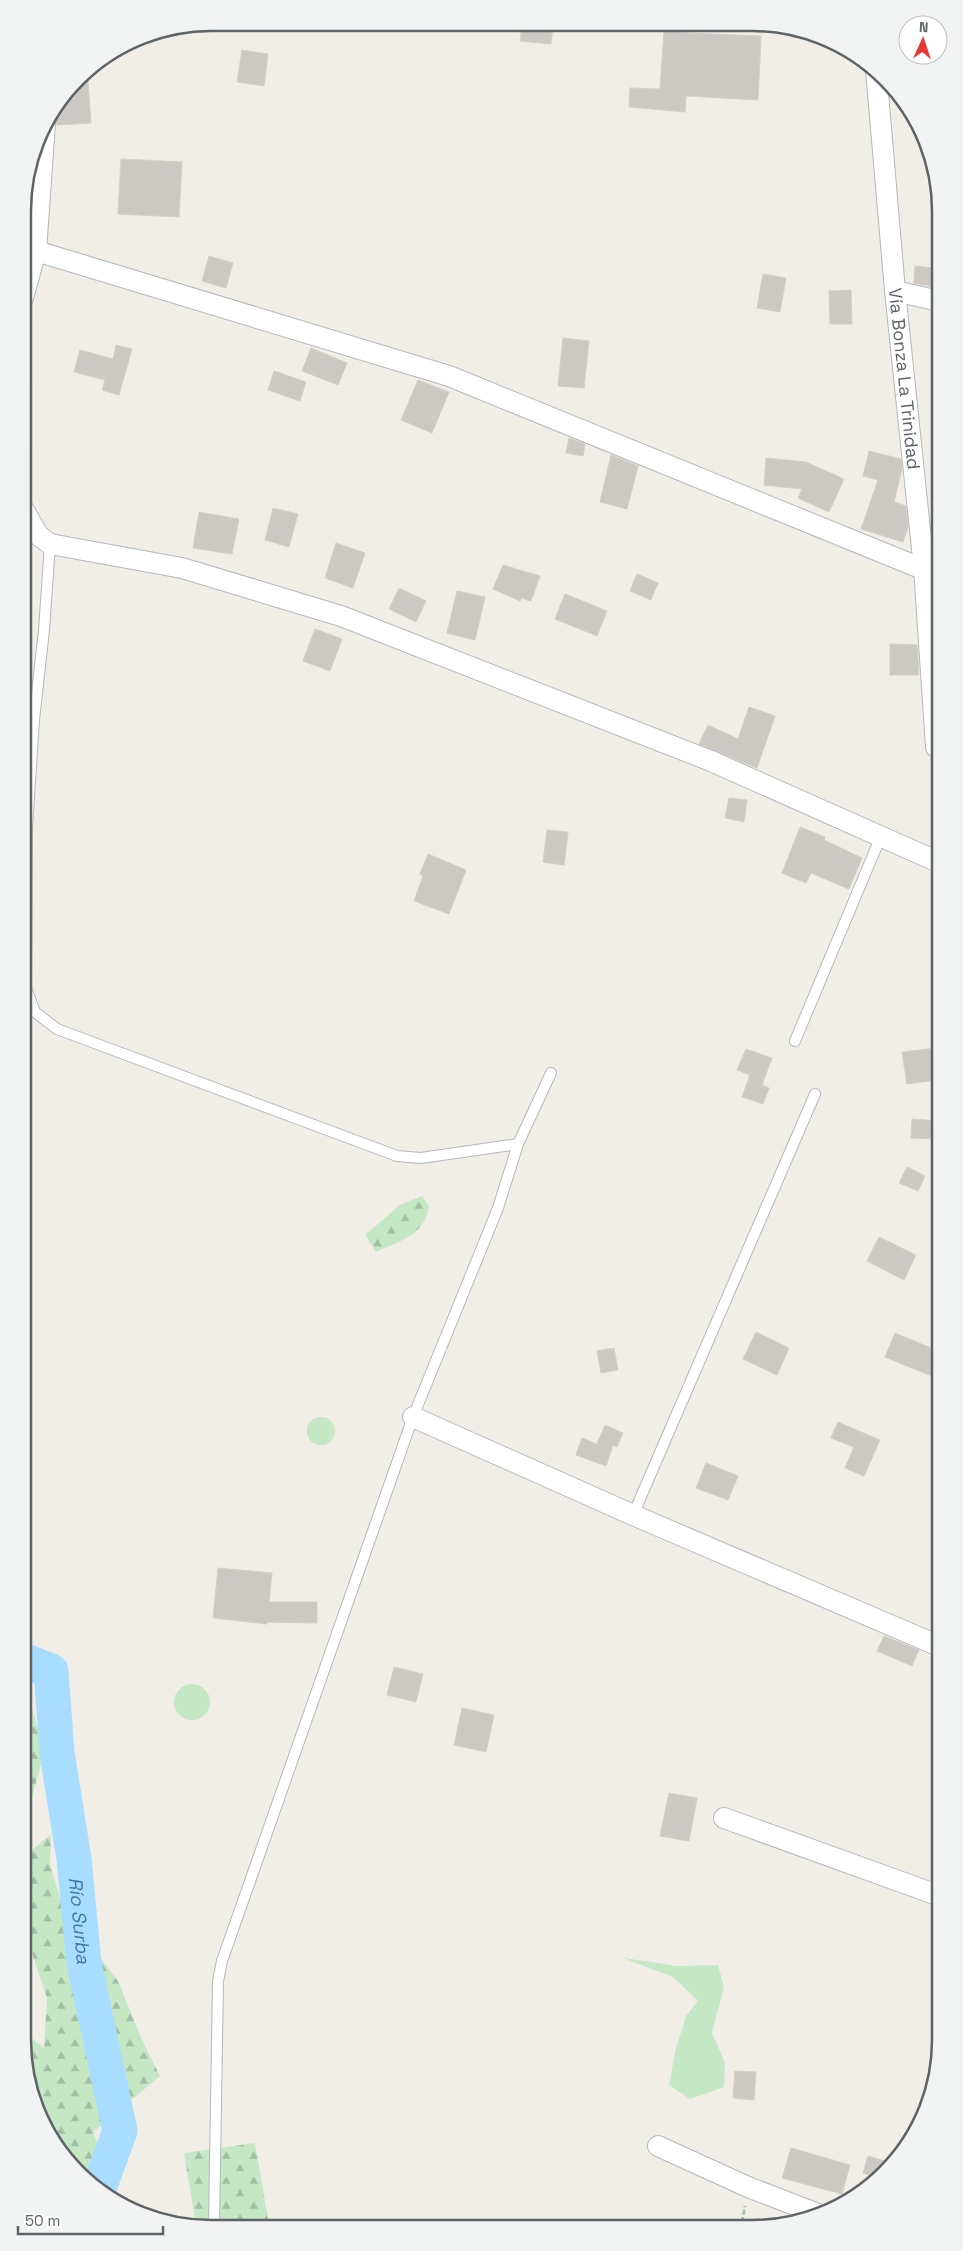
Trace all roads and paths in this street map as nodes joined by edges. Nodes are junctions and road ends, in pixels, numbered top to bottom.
1 (877, 82) edge
2 (43, 146) edge
3 (36, 251) junction
4 (31, 269) edge
5 (895, 291) junction
6 (932, 299) edge
7 (31, 522) edge
8 (50, 544) junction
9 (930, 571) edge
10 (932, 630) edge
11 (31, 766) edge
12 (881, 836) junction
13 (932, 859) edge
14 (31, 1001) edge
15 (795, 1041) dead end
16 (550, 1073) dead end
17 (815, 1094) dead end
18 (518, 1144) junction
19 (413, 1417) junction
20 (633, 1515) junction
21 (932, 1643) edge
22 (724, 1818) dead end
23 (932, 1893) edge
24 (658, 2146) dead end
25 (809, 2210) edge
26 (214, 2220) edge

1 - 5 street, Vía Bonza La Trinidad
2 - 3 street
3 - 4 street
3 - 9 street
5 - 6 street
5 - 9 street, Vía Bonza La Trinidad
7 - 8 street
8 - 11 lane
8 - 12 street
9 - 10 street, Vía Bonza La Trinidad
12 - 13 street
12 - 15 lane
14 - 18 lane
16 - 18 lane
17 - 20 lane
18 - 19 lane
19 - 20 street
19 - 26 lane
20 - 21 street
22 - 23 street
24 - 25 street

